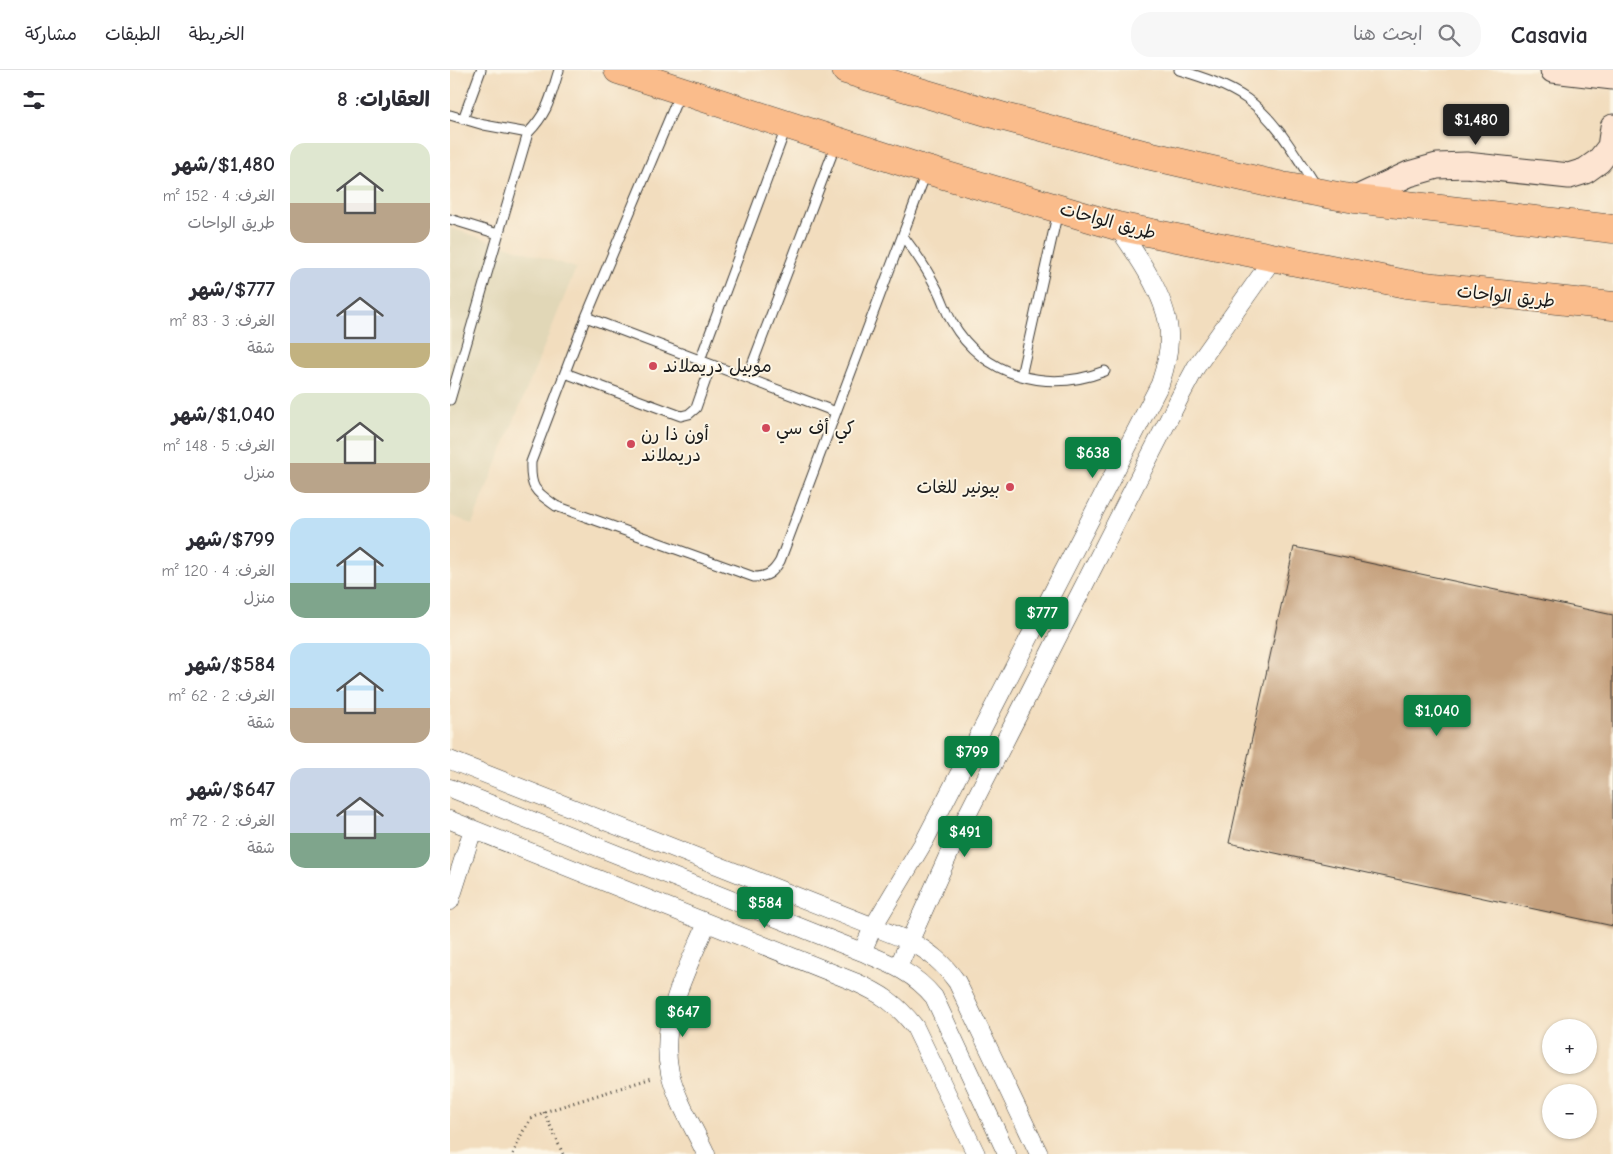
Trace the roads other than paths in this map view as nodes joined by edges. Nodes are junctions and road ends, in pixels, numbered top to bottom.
1 (481, 70) edge
2 (559, 70) edge
3 (618, 70) edge
4 (846, 70) edge
5 (1179, 70) edge
6 (1552, 70) edge
7 (1613, 76) edge
8 (681, 91) junction
9 (450, 115) edge
10 (463, 118) junction
11 (787, 125) junction
12 (1613, 127) edge
13 (528, 133) junction
14 (838, 141) junction
15 (927, 170) junction
16 (1320, 193) junction
17 (1355, 199) junction
18 (1059, 208) junction
19 (450, 219) edge
20 (1116, 226) junction
21 (1613, 229) edge
22 (498, 234) junction
23 (903, 236) junction
24 (1274, 257) junction
25 (1613, 306) edge
26 (586, 317) junction
27 (700, 360) junction
28 (711, 364) junction
29 (1105, 371) dead end
30 (565, 373) junction
31 (1021, 376) junction
32 (747, 378) junction
33 (450, 400) edge
34 (836, 412) junction
35 (1087, 528) junction
36 (1108, 538) junction
37 (1039, 618) junction
38 (1061, 630) junction
39 (983, 727) junction
40 (1007, 737) junction
41 (967, 758) junction
42 (450, 760) edge
43 (991, 769) junction
44 (450, 788) edge
45 (450, 820) edge
46 (473, 829) junction
47 (450, 901) edge
48 (707, 923) junction
49 (874, 927) junction
50 (910, 941) junction
51 (862, 952) junction
52 (898, 967) junction
53 (706, 1154) edge
54 (976, 1154) edge
55 (1007, 1154) edge
56 (1039, 1154) edge

1 - 10 lane
2 - 13 lane
3 - 8 highway, طريق الواحات
4 - 16 highway
5 - 16 lane
6 - 7 street
8 - 11 highway, طريق الواحات
8 - 26 lane
9 - 10 lane
10 - 13 lane
11 - 14 highway, طريق الواحات
11 - 27 lane
12 - 17 street
13 - 22 lane
14 - 15 highway, طريق الواحات
14 - 32 lane
15 - 18 highway, طريق الواحات
15 - 23 lane
16 - 17 highway
17 - 21 highway
18 - 20 highway, طريق الواحات
18 - 31 lane
19 - 22 lane
20 - 24 highway, طريق الواحات
20 - 35 street
22 - 33 lane
23 - 31 lane
23 - 34 lane
24 - 25 highway, طريق الواحات
24 - 36 street
26 - 27 lane
26 - 30 lane
27 - 28 lane
28 - 30 lane
28 - 32 lane
29 - 31 lane
30 - 34 lane
32 - 34 lane
35 - 36 street
35 - 37 street
36 - 38 street
37 - 38 street
37 - 39 street
38 - 40 street
39 - 40 street
39 - 41 street
40 - 43 street
41 - 43 street
41 - 49 street
42 - 49 street
43 - 50 street
44 - 51 street
45 - 46 street
46 - 47 street
46 - 48 street
48 - 53 street
48 - 54 street
49 - 50 street
49 - 51 street
50 - 52 street
50 - 56 street
51 - 52 street
52 - 55 street

